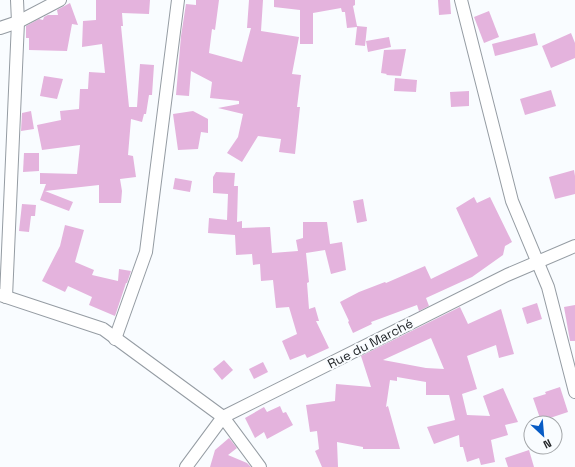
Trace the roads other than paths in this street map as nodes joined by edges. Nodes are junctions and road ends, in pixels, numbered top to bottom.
1 (17, 0) edge
2 (60, 0) edge
3 (178, 0) edge
4 (461, 0) edge
5 (18, 22) junction
6 (0, 28) edge
7 (575, 246) edge
8 (538, 263) junction
9 (3, 296) edge
10 (115, 339) junction
11 (575, 392) edge
12 (223, 417) junction
13 (186, 467) edge
14 (260, 467) edge

1 - 5 street
2 - 5 street
3 - 10 street
4 - 8 street
5 - 6 street
5 - 9 street
7 - 8 street, Rue du Marché
8 - 11 street
8 - 12 street, Rue du Marché
9 - 10 street
10 - 12 street
12 - 13 street, Rue du Marché
12 - 14 street

